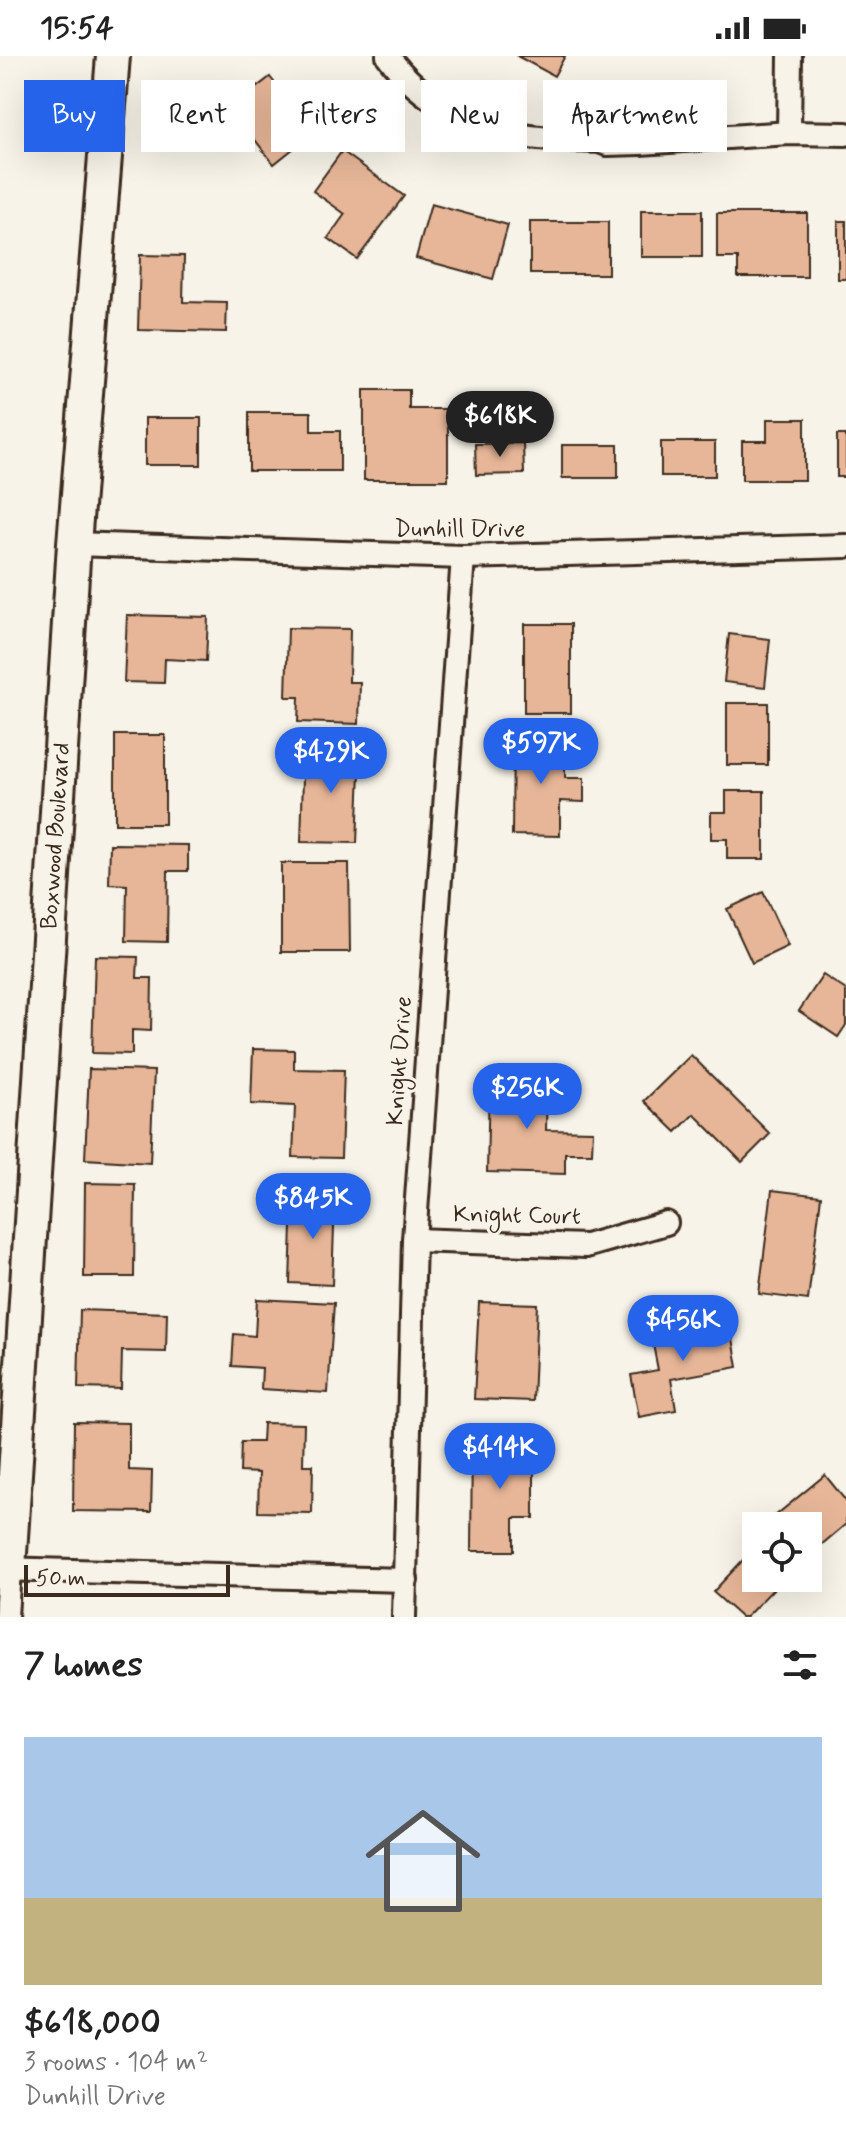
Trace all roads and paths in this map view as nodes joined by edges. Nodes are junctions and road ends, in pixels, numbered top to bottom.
1 (113, 56) edge
2 (388, 56) edge
3 (790, 56) edge
4 (789, 133) junction
5 (846, 134) edge
6 (74, 544) junction
7 (846, 546) edge
8 (463, 557) junction
9 (666, 1223) dead end
10 (414, 1240) junction
11 (5, 1569) edge
12 (406, 1580) junction
13 (6, 1617) edge
14 (404, 1617) edge

1 - 6 street, Boxwood Boulevard
2 - 4 street
3 - 4 street
4 - 5 street
6 - 8 street, Dunhill Drive
6 - 11 street, Boxwood Boulevard
7 - 8 street, Dunhill Drive
8 - 10 street, Knight Drive
9 - 10 street, Knight Court
10 - 12 street, Knight Drive
11 - 12 street
11 - 13 street, Boxwood Boulevard
12 - 14 street, Knight Drive

